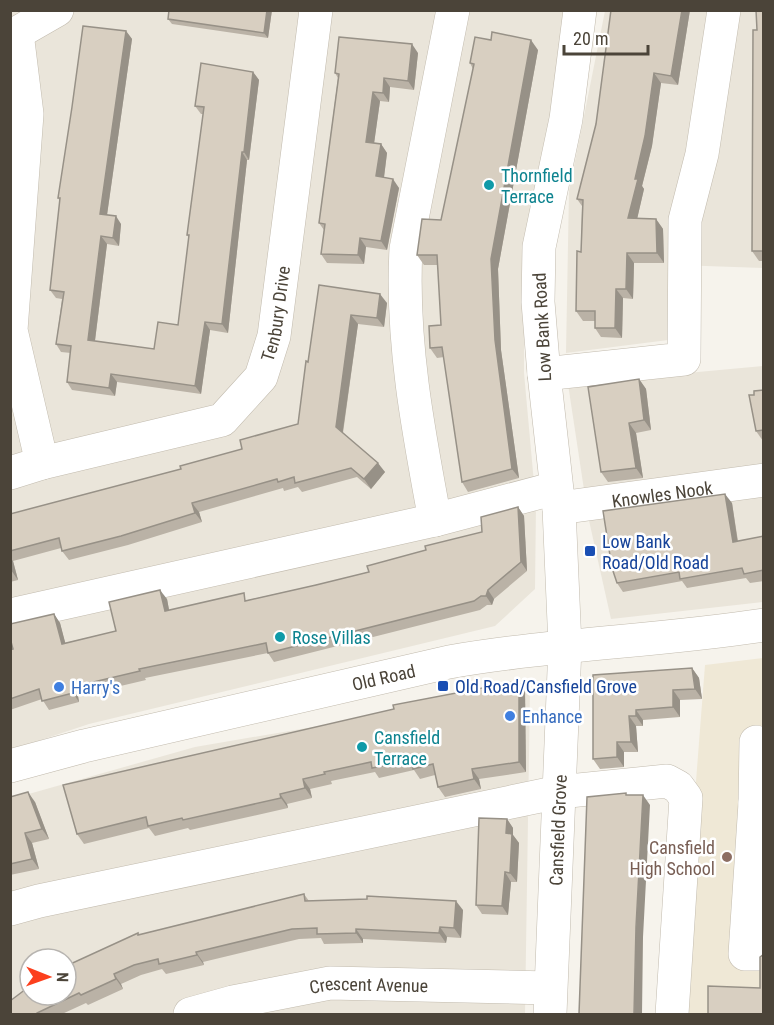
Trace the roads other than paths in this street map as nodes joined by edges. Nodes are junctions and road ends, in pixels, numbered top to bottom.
1 (57, 10) edge
2 (316, 10) edge
3 (453, 10) edge
4 (580, 10) edge
5 (724, 10) edge
6 (14, 35) edge
7 (544, 374) junction
8 (42, 464) junction
9 (10, 473) edge
10 (764, 480) edge
11 (558, 498) junction
12 (435, 520) junction
13 (10, 615) edge
14 (764, 625) edge
15 (565, 646) junction
16 (756, 742) dead end
17 (10, 765) edge
18 (560, 792) junction
19 (759, 803) edge
20 (10, 909) edge
21 (764, 954) edge
22 (550, 1001) edge
23 (234, 1008) edge
24 (190, 1014) edge
25 (672, 1014) edge

1 - 6 street
2 - 8 street, Tenbury Drive
3 - 12 street
4 - 7 street, Low Bank Road
5 - 7 street
6 - 8 street
7 - 11 street, Low Bank Road
8 - 9 street, Tenbury Drive
10 - 11 street, Knowles Nook
11 - 12 street, Knowles Nook
11 - 15 street, Low Bank Road
12 - 13 street, Knowles Nook
14 - 15 street, Old Road
15 - 17 street, Old Road
15 - 18 street, Cansfield Grove
16 - 19 street
18 - 20 street
18 - 22 street, Cansfield Grove
18 - 25 street
19 - 21 street
22 - 23 street, Crescent Avenue
23 - 24 street, Crescent Avenue

